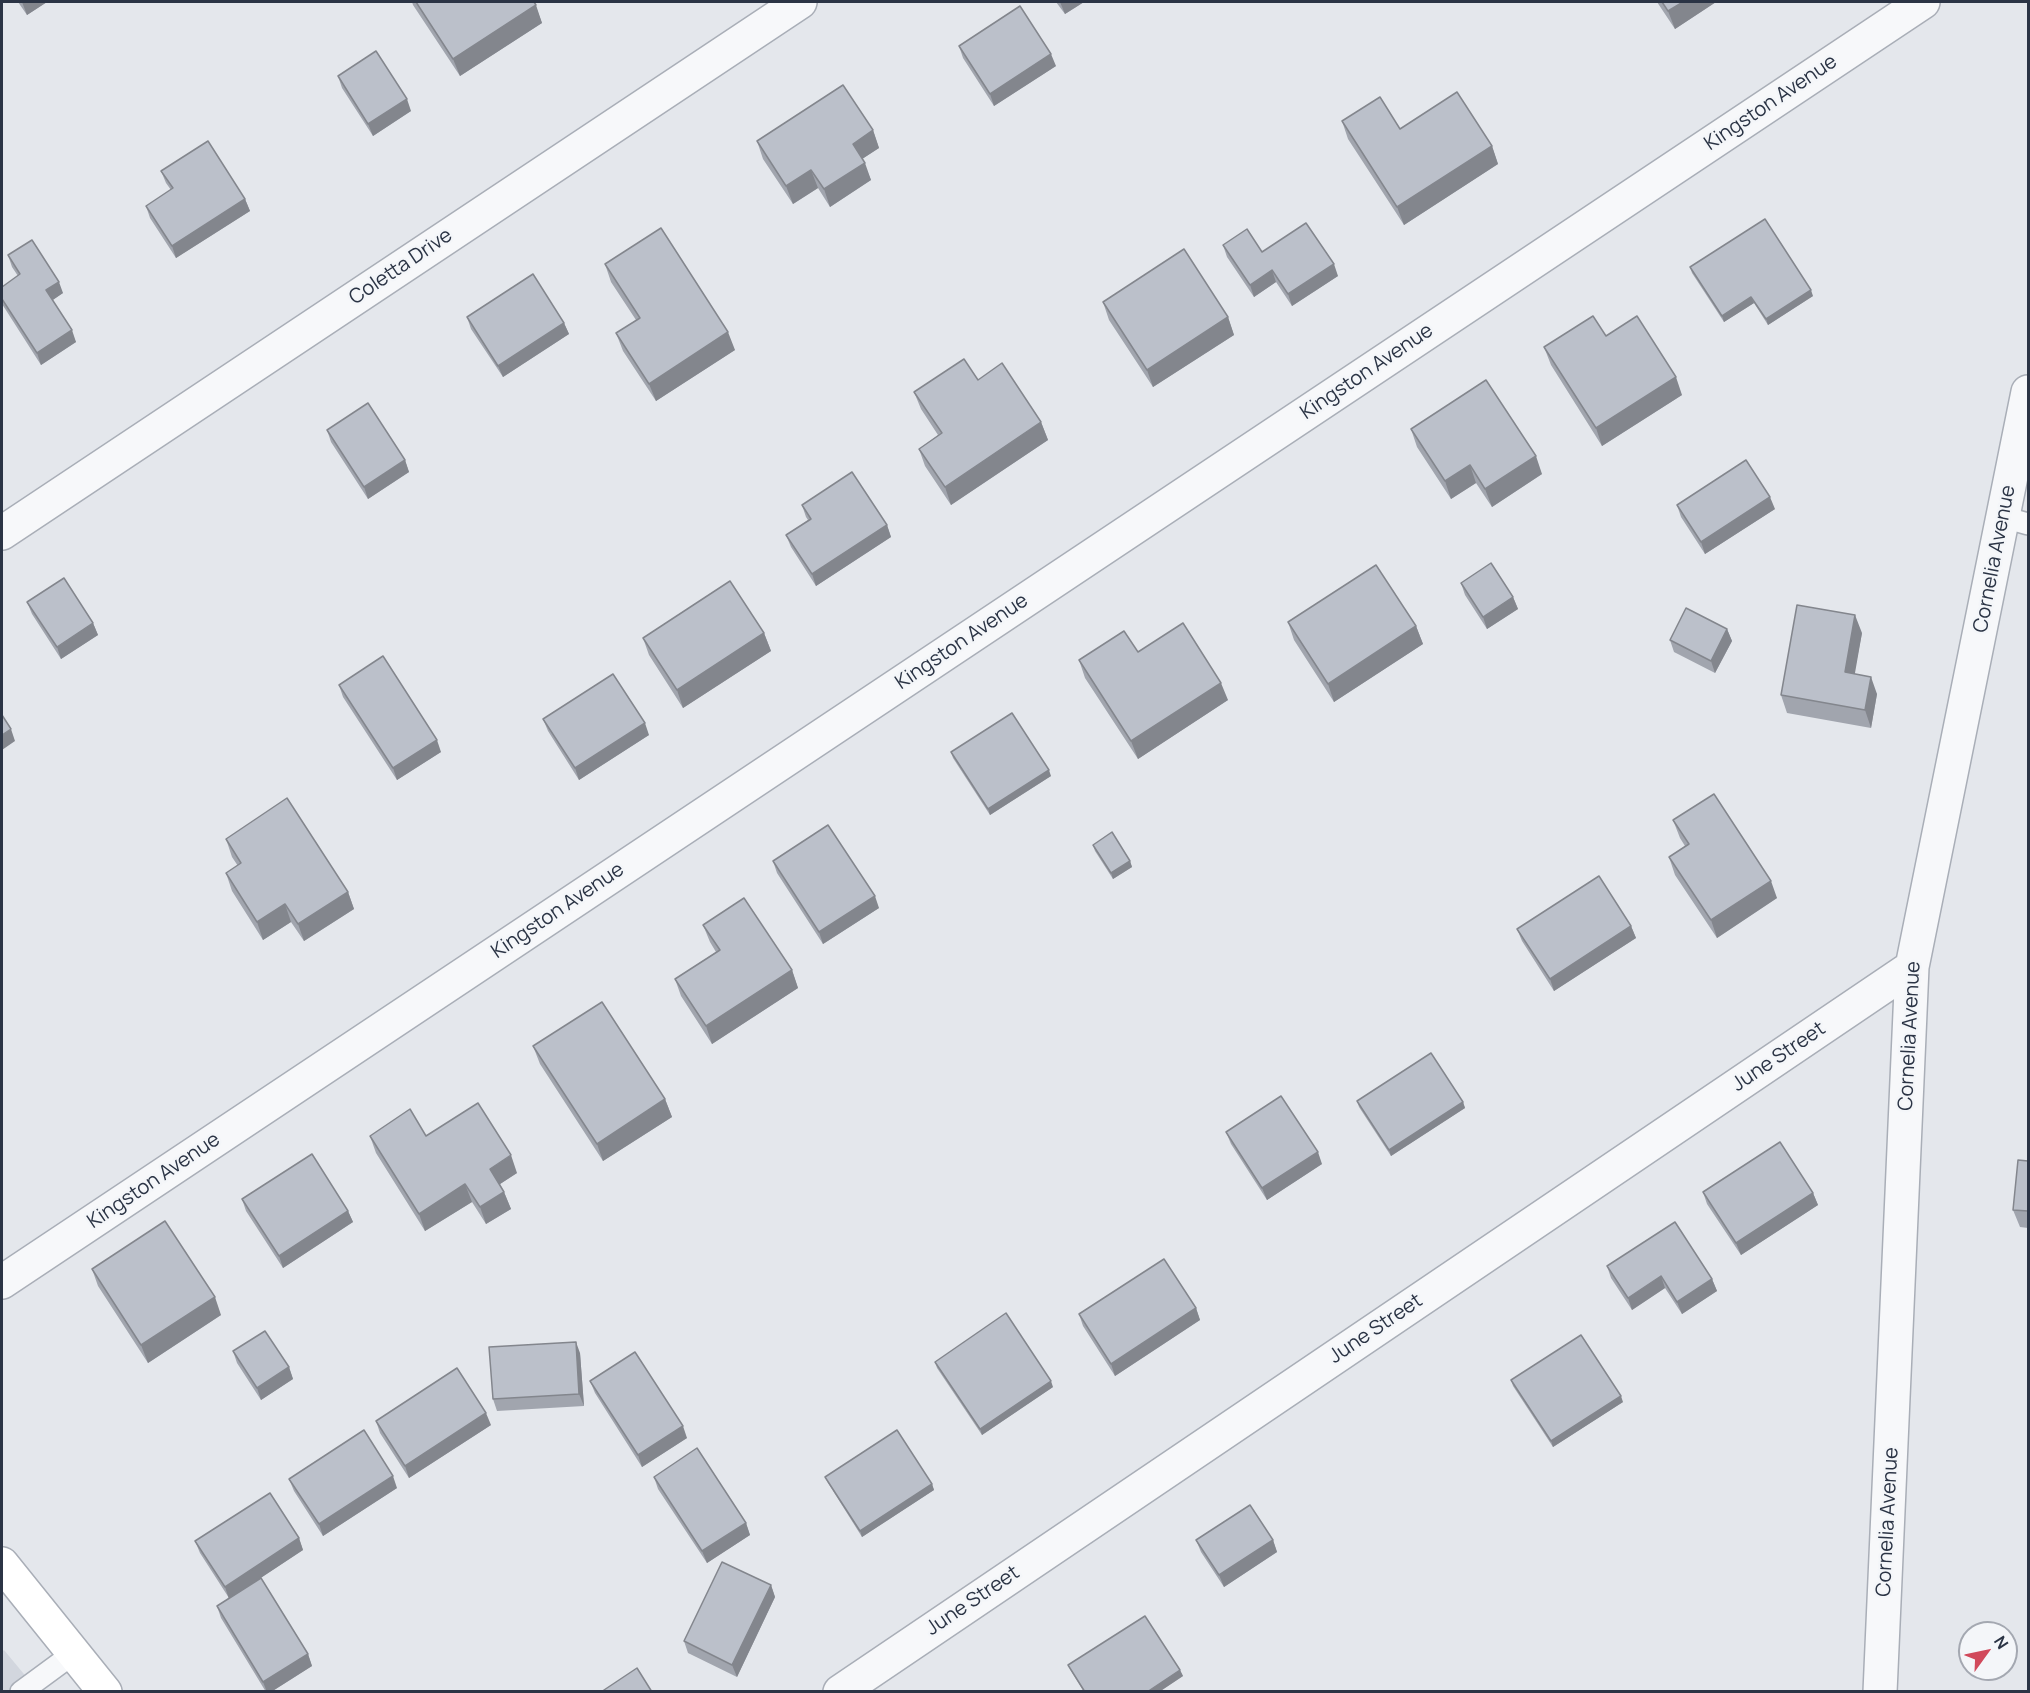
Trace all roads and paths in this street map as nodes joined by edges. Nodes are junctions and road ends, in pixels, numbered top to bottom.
1 (800, 2) edge
2 (1923, 2) edge
3 (2028, 392) edge
4 (2016, 520) edge
5 (2, 533) edge
6 (1912, 968) junction
7 (2, 1282) edge
8 (2, 1564) edge
9 (74, 1653) junction
10 (21, 1692) edge
11 (105, 1692) edge
12 (840, 1692) edge
13 (1880, 1692) edge

1 - 5 street, Coletta Drive
2 - 7 street, Kingston Avenue
3 - 4 street, Cornelia Avenue
4 - 6 street, Cornelia Avenue
6 - 12 street, June Street
6 - 13 street, Cornelia Avenue
8 - 9 street
9 - 10 lane
9 - 11 street

